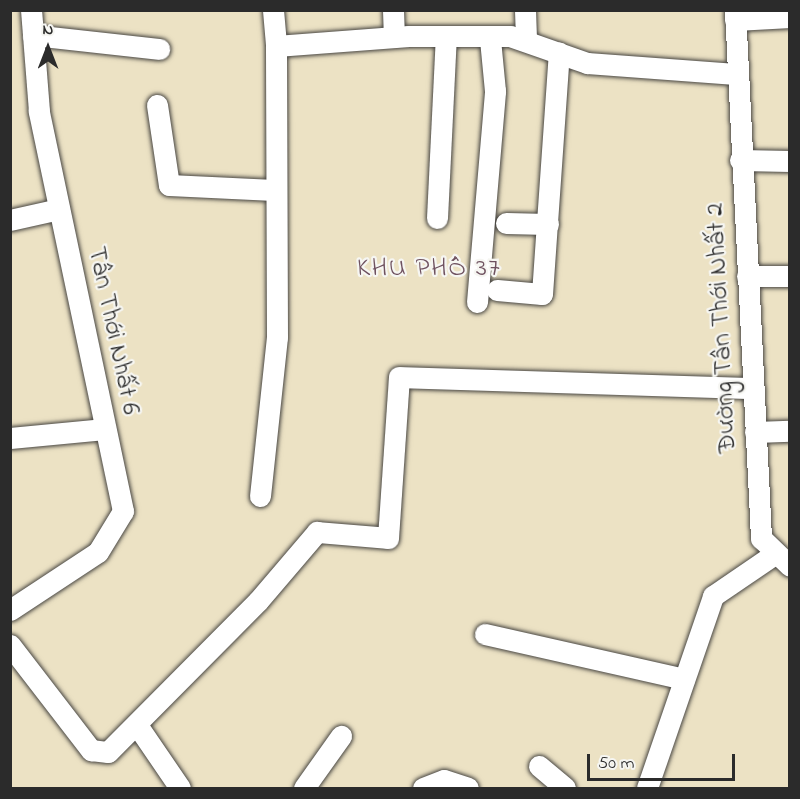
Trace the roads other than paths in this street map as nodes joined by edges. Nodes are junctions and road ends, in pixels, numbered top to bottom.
1 (31, 10) edge
2 (273, 10) edge
3 (393, 10) edge
4 (525, 10) edge
5 (735, 15) edge
6 (789, 16) edge
7 (33, 35) junction
8 (446, 36) junction
9 (394, 37) junction
10 (490, 39) junction
11 (526, 41) junction
12 (276, 46) junction
13 (159, 49) dead end
14 (560, 53) junction
15 (736, 74) junction
16 (157, 105) dead end
17 (741, 160) junction
18 (789, 160) edge
19 (274, 190) junction
20 (59, 209) junction
21 (437, 218) dead end
22 (10, 220) edge
23 (506, 223) dead end
24 (548, 225) junction
25 (747, 276) junction
26 (789, 276) edge
27 (497, 290) dead end
28 (477, 302) dead end
29 (753, 388) junction
30 (105, 429) junction
31 (789, 431) edge
32 (755, 432) junction
33 (10, 438) edge
34 (260, 496) dead end
35 (783, 560) edge
36 (10, 610) edge
37 (485, 634) dead end
38 (10, 645) edge
39 (684, 679) junction
40 (137, 725) junction
41 (341, 736) dead end
42 (539, 766) dead end
43 (180, 789) edge
44 (304, 789) edge
45 (423, 789) edge
46 (468, 789) edge
47 (565, 789) edge
48 (647, 789) edge

1 - 7 street, Tân Thới Nhất 6
2 - 12 street
3 - 9 street
4 - 11 street
5 - 6 street
5 - 15 street, Đường Tân Thới Nhất 2
7 - 13 street
7 - 20 street, Tân Thới Nhất 6
8 - 9 street
8 - 10 street
8 - 21 street
9 - 12 street
10 - 11 street
10 - 28 street
11 - 14 street
12 - 19 street
14 - 15 street
14 - 24 street
15 - 17 street, Đường Tân Thới Nhất 2
16 - 19 street
17 - 18 street
17 - 25 street, Đường Tân Thới Nhất 2
19 - 34 street
20 - 22 street
20 - 30 street, Tân Thới Nhất 6
23 - 24 street
24 - 27 street
25 - 26 street
25 - 29 street, Đường Tân Thới Nhất 2
29 - 32 street, Đường Tân Thới Nhất 2
29 - 40 street
30 - 33 street
30 - 36 street, Tân Thới Nhất 6
31 - 32 street
32 - 35 street, Đường Tân Thới Nhất 2
35 - 39 street
37 - 39 street
38 - 40 street
39 - 48 street
40 - 43 street
41 - 44 street
42 - 47 street
45 - 46 street

